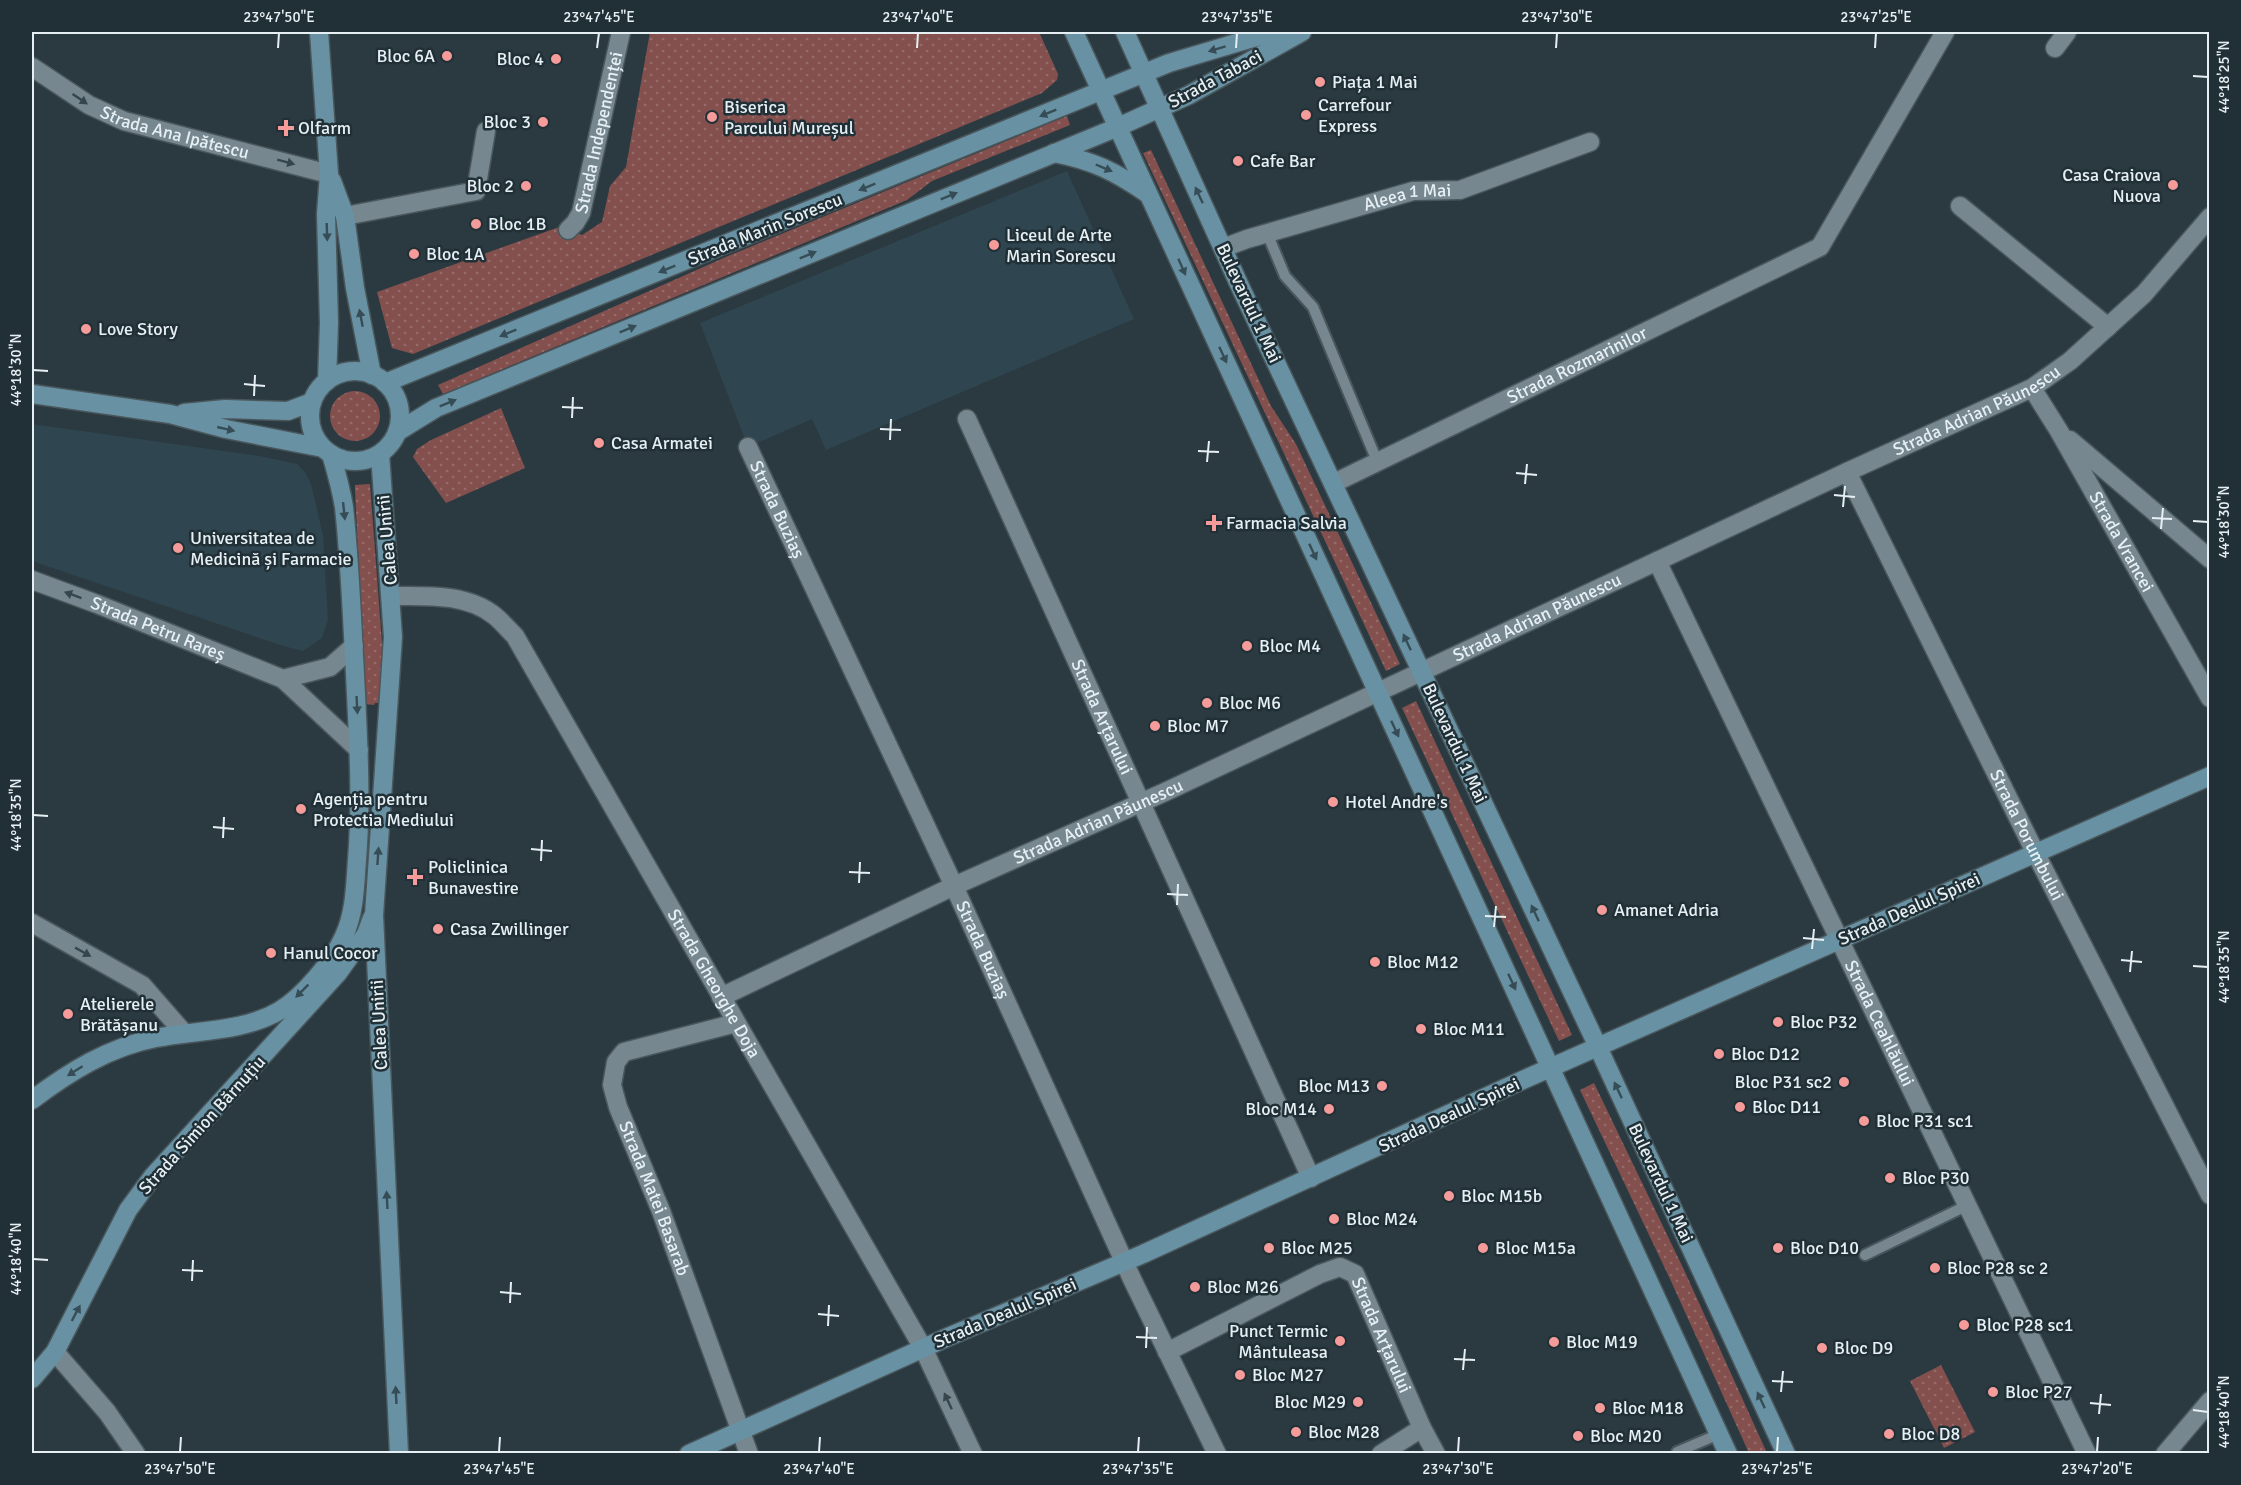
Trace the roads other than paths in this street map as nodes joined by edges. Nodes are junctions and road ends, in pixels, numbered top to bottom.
1 (319, 32) edge
2 (621, 32) edge
3 (1074, 32) edge
4 (1125, 32) edge
5 (1273, 32) edge
6 (1302, 32) edge
7 (1945, 32) edge
8 (2067, 32) edge
9 (2055, 48) dead end
10 (32, 67) edge
11 (1144, 74) junction
12 (1102, 92) junction
13 (1160, 108) junction
14 (1118, 127) junction
15 (486, 131) dead end
16 (1590, 142) dead end
17 (1054, 153) junction
18 (329, 174) junction
19 (1149, 195) junction
20 (1960, 206) dead end
21 (345, 216) junction
22 (2210, 217) edge
23 (568, 230) dead end
24 (1267, 233) junction
25 (1224, 248) junction
26 (2108, 327) junction
27 (379, 379) junction
28 (327, 381) junction
29 (2032, 388) junction
30 (32, 394) edge
31 (312, 402) junction
32 (170, 414) junction
33 (968, 419) dead end
34 (2059, 431) junction
35 (397, 432) junction
36 (748, 447) dead end
37 (327, 451) junction
38 (380, 454) junction
39 (1377, 461) junction
40 (1847, 472) junction
41 (1334, 483) junction
42 (2210, 559) edge
43 (1657, 561) junction
44 (32, 580) edge
45 (392, 596) junction
46 (354, 646) junction
47 (1421, 672) junction
48 (283, 679) junction
49 (1378, 692) junction
50 (2210, 698) edge
51 (359, 750) junction
52 (2210, 776) edge
53 (1141, 802) junction
54 (2035, 852) junction
55 (954, 886) junction
56 (374, 915) junction
57 (32, 923) edge
58 (1840, 941) junction
59 (722, 997) junction
60 (736, 1023) junction
61 (184, 1033) junction
62 (1598, 1047) junction
63 (1551, 1068) junction
64 (32, 1100) edge
65 (1311, 1178) junction
66 (2210, 1195) edge
67 (1968, 1205) junction
68 (1865, 1255) dead end
69 (1125, 1262) junction
70 (923, 1348) junction
71 (55, 1352) junction
72 (1167, 1352) junction
73 (32, 1379) edge
74 (2210, 1401) edge
75 (1422, 1428) junction
76 (740, 1429) junction
77 (1719, 1434) junction
78 (1677, 1452) dead end
79 (136, 1454) edge
80 (399, 1454) edge
81 (689, 1454) edge
82 (749, 1454) edge
83 (973, 1454) edge
84 (1217, 1454) edge
85 (1381, 1454) edge
86 (1436, 1454) edge
87 (1728, 1454) edge
88 (1786, 1454) edge
89 (2087, 1454) edge
90 (2165, 1454) edge

1 - 18 main road
2 - 23 street, Strada Independenței
3 - 12 main road
4 - 11 main road, Bulevardul 1 Mai
5 -> 11 main road, Strada Tabaci
6 - 13 main road, Strada Tabaci
7 - 39 street, Strada Rozmarinilor
8 - 9 street
10 -> 18 street, Strada Ana Ipătescu
11 - 12 main road, Strada Marin Sorescu
11 - 13 main road, Bulevardul 1 Mai
12 - 14 main road
12 -> 27 main road, Strada Marin Sorescu
13 - 14 main road, Strada Tabaci
25 -> 13 main road, Bulevardul 1 Mai
14 - 17 main road
14 - 19 main road
15 - 21 street
16 - 24 street, Aleea 1 Mai
17 -> 19 main road
35 -> 17 main road
18 - 21 main road
18 -> 28 main road
19 -> 49 main road
20 - 26 street
27 -> 21 main road
22 - 26 street, Strada Adrian Păunescu
24 - 25 street, Aleea 1 Mai
24 - 39 lane
25 - 41 main road, Bulevardul 1 Mai
26 - 29 street, Strada Adrian Păunescu
27 - 28 main road
27 - 35 main road
28 - 31 main road
29 - 34 street, Strada Vrancei
29 - 40 street, Strada Adrian Păunescu
30 - 32 main road
31 - 32 main road
31 - 37 main road
32 -> 37 main road
33 - 53 street, Strada Arțarului
34 - 42 street
34 - 50 street, Strada Vrancei
35 - 38 main road
36 - 55 street, Strada Buziaș
37 - 38 main road
37 -> 46 main road
38 - 45 main road, Calea Unirii
39 - 41 street, Strada Rozmarinilor
40 - 43 street, Strada Adrian Păunescu
40 - 54 street, Strada Porumbului
47 -> 41 main road, Bulevardul 1 Mai
43 - 47 street, Strada Adrian Păunescu
43 - 58 street, Strada Ceahlăului
48 -> 44 street, Strada Petru Rareș
56 -> 45 main road, Calea Unirii
45 - 59 street, Strada Gheorghe Doja
46 - 48 street
46 -> 51 main road
47 - 49 street, Strada Adrian Păunescu
62 -> 47 main road, Bulevardul 1 Mai
48 - 51 street, Strada Petru Rareș
49 - 53 street, Strada Adrian Păunescu
49 -> 63 main road
51 -> 61 main road
52 - 54 main road, Strada Dealul Spirei
53 - 55 street, Strada Adrian Păunescu
53 - 65 street, Strada Arțarului
54 - 58 main road, Strada Dealul Spirei
54 - 66 street, Strada Porumbului
55 - 59 street, Strada Adrian Păunescu
55 - 69 street, Strada Buziaș
71 -> 56 main road, Strada Simion Bărnuțiu
80 -> 56 main road, Calea Unirii
57 -> 61 street
58 - 62 main road, Strada Dealul Spirei
58 - 67 street, Strada Ceahlăului
59 - 60 street, Strada Gheorghe Doja
60 - 70 street, Strada Gheorghe Doja
60 - 76 street, Strada Matei Basarab
61 -> 64 main road
62 - 63 main road, Strada Dealul Spirei
88 -> 62 main road, Bulevardul 1 Mai
63 - 65 main road, Strada Dealul Spirei
63 - 77 main road
65 - 69 main road, Strada Dealul Spirei
67 - 68 lane
67 - 89 street, Strada Ceahlăului
69 - 70 main road, Strada Dealul Spirei
69 - 72 street, Strada Buziaș
70 - 76 main road, Strada Dealul Spirei
83 -> 70 street, Strada Gheorghe Doja
71 - 73 main road, Strada Simion Bărnuțiu
71 - 79 street
72 - 75 street, Strada Arțarului
72 - 84 street, Strada Buziaș
74 - 90 street
75 - 85 street
75 - 86 street, Strada Arțarului
76 - 81 main road, Strada Dealul Spirei
76 - 82 street, Strada Matei Basarab
77 - 78 lane
77 - 87 main road

